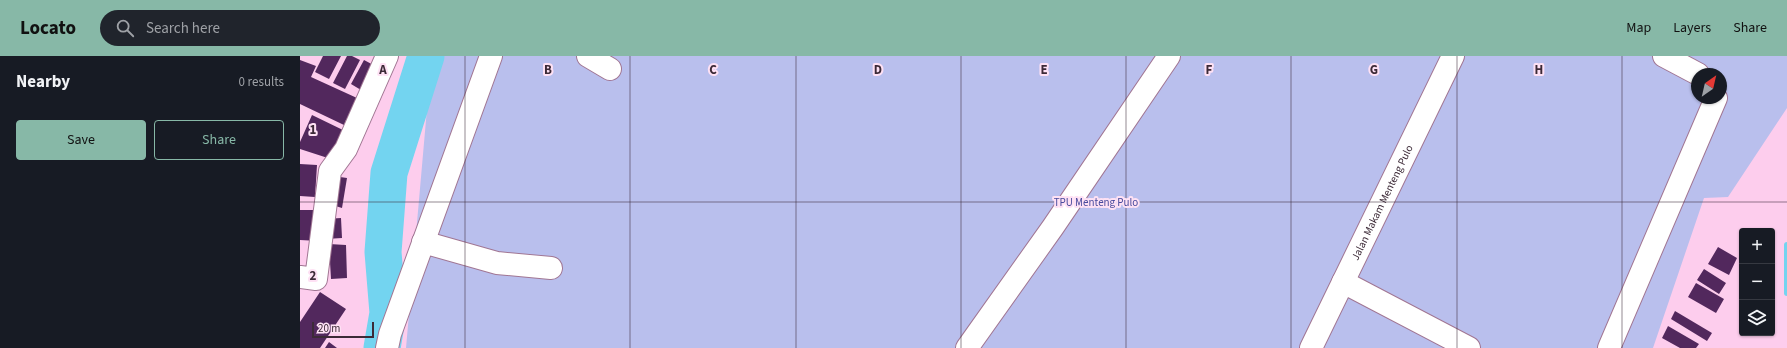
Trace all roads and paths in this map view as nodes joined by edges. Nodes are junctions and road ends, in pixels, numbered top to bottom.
1 (387, 56) edge
2 (491, 56) edge
3 (588, 56) edge
4 (1169, 56) edge
5 (1453, 56) edge
6 (1664, 56) edge
7 (610, 69) dead end
8 (1691, 70) edge
9 (1713, 104) edge
10 (423, 242) junction
11 (551, 268) dead end
12 (300, 277) edge
13 (1343, 282) junction
14 (388, 341) edge
15 (967, 348) edge
16 (1311, 348) edge
17 (1469, 348) edge
18 (1609, 348) edge

1 - 12 street
2 - 10 street
3 - 7 street
4 - 15 street
5 - 13 street, Jalan Makam Menteng Pulo
6 - 8 street
9 - 18 street
10 - 11 street
10 - 14 street
13 - 16 street, Jalan Makam Menteng Pulo
13 - 17 street

